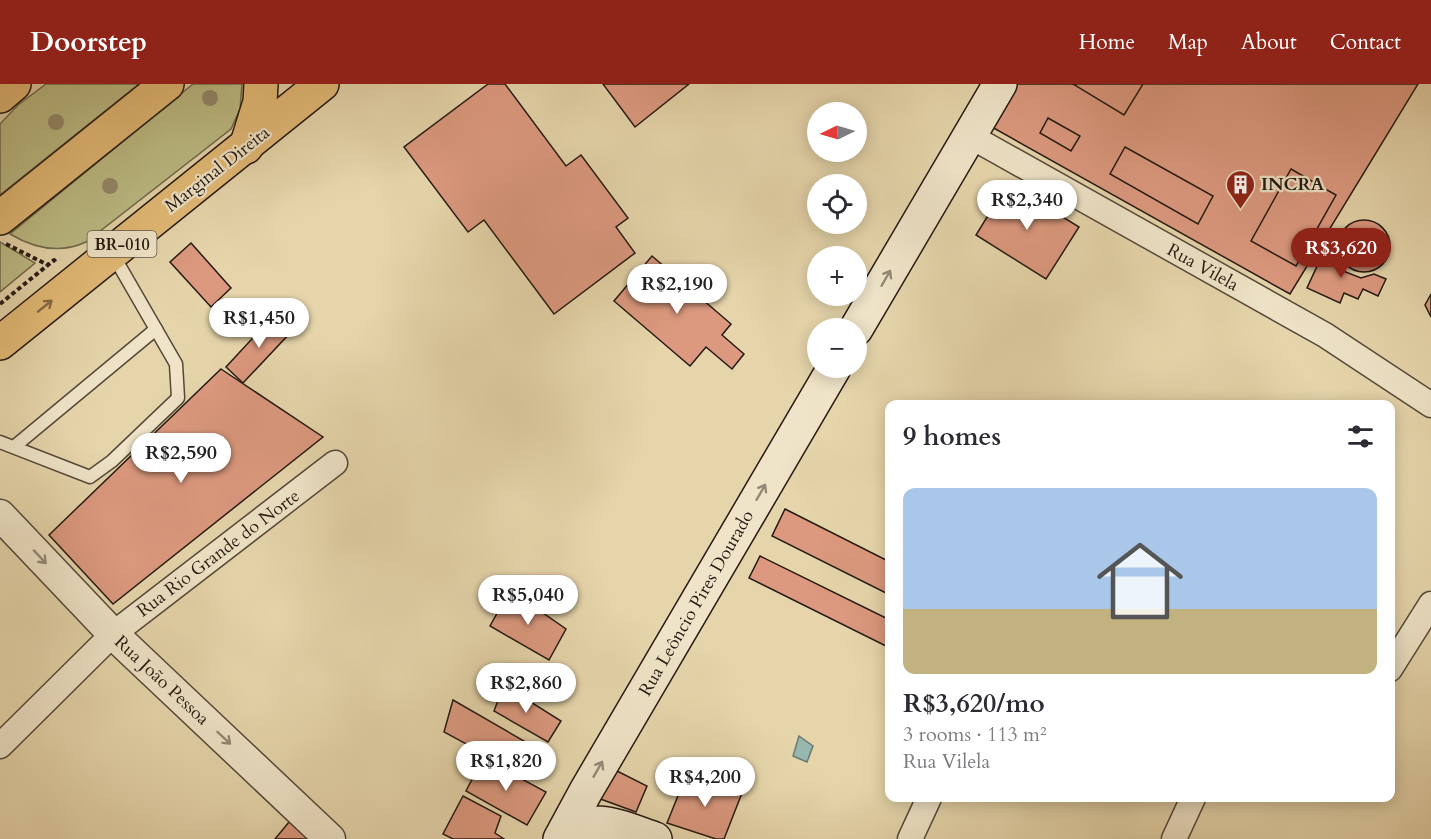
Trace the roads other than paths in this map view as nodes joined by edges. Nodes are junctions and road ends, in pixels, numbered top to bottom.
1 (167, 84) edge
2 (261, 84) edge
3 (322, 84) edge
4 (1000, 84) edge
5 (970, 136) junction
6 (246, 147) junction
7 (0, 218) edge
8 (111, 252) junction
9 (862, 318) edge
10 (156, 329) junction
11 (0, 343) edge
12 (828, 378) edge
13 (1431, 405) edge
14 (0, 442) edge
15 (15, 446) junction
16 (336, 463) dead end
17 (0, 515) edge
18 (1431, 604) edge
19 (112, 634) junction
20 (1395, 661) edge
21 (0, 746) edge
22 (927, 802) edge
23 (1191, 802) edge
24 (330, 839) edge
25 (562, 839) edge
26 (656, 839) edge
27 (910, 839) edge
28 (1174, 839) edge

1 - 7 main road
2 - 6 main road
3 - 6 main road, Marginal Direita / BR-010
4 - 5 main road
9 -> 5 main road
5 - 13 street, Rua Vilela
6 - 8 main road, Marginal Direita / BR-010
8 - 10 lane
11 -> 8 main road, Marginal Direita / BR-010
10 - 15 lane
10 - 15 lane
25 -> 12 main road, Rua Leôncio Pires Dourado
14 - 15 lane
16 - 19 street, Rua Rio Grande do Norte
17 -> 19 street, Rua João Pessoa
18 - 20 street
19 - 21 street, Rua Rio Grande do Norte
19 -> 24 street, Rua João Pessoa
22 - 27 street
23 - 28 street
25 - 26 main road

